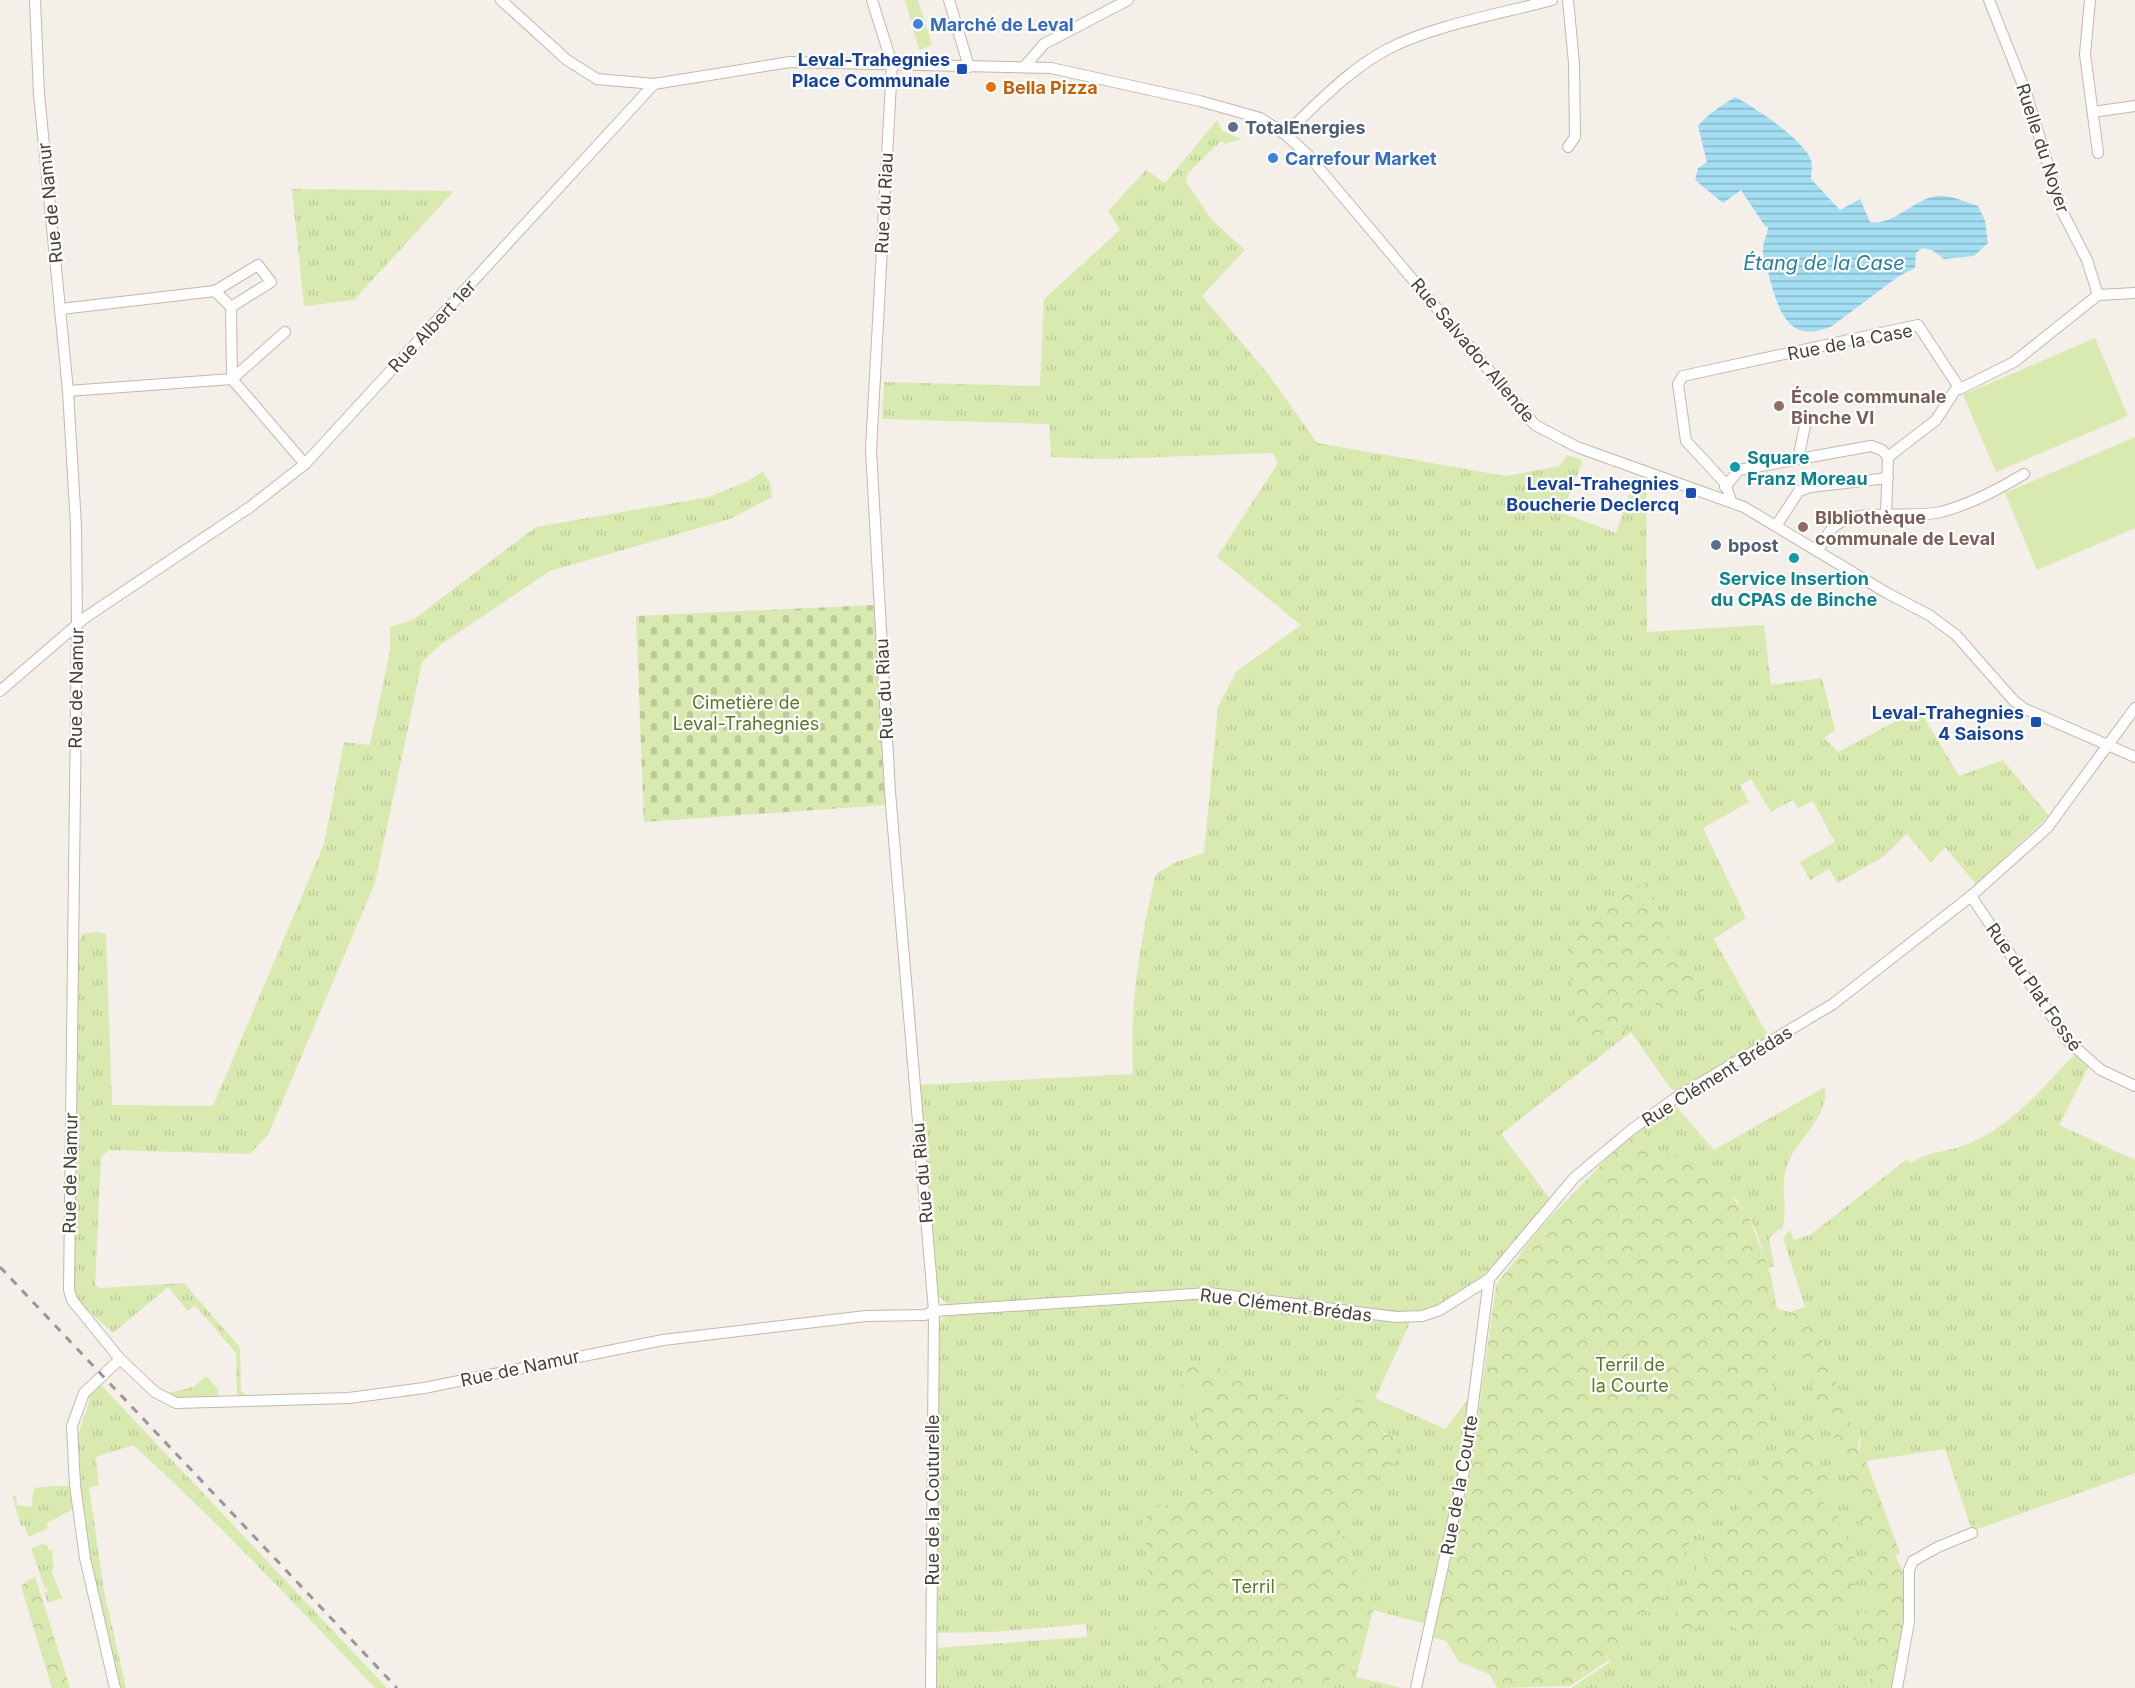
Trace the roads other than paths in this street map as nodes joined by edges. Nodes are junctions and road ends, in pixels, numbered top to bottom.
1 (35, 0) edge
2 (501, 0) edge
3 (872, 0) edge
4 (949, 0) edge
5 (1128, 0) edge
6 (1552, 0) edge
7 (1568, 0) edge
8 (1989, 0) edge
9 (2090, 0) edge
10 (892, 64) junction
11 (969, 67) junction
12 (1024, 67) junction
13 (654, 84) junction
14 (2135, 106) edge
15 (2093, 112) junction
16 (1285, 134) junction
17 (1568, 147) dead end
18 (2098, 153) dead end
19 (215, 291) junction
20 (2135, 293) edge
21 (2098, 295) junction
22 (231, 307) junction
23 (61, 309) junction
24 (285, 332) dead end
25 (232, 379) junction
26 (1958, 386) junction
27 (68, 391) junction
28 (1807, 416) dead end
29 (1888, 457) junction
30 (1798, 459) junction
31 (305, 464) junction
32 (2024, 474) dead end
33 (1888, 478) junction
34 (1725, 487) junction
35 (1731, 501) junction
36 (1886, 514) junction
37 (1776, 525) junction
38 (1817, 551) junction
39 (77, 624) junction
40 (0, 691) edge
41 (2135, 708) edge
42 (2107, 747) junction
43 (2135, 757) edge
44 (1971, 896) junction
45 (2135, 1086) edge
46 (1489, 1279) junction
47 (934, 1311) junction
48 (120, 1359) junction
49 (1972, 1533) dead end
50 (115, 1688) edge
51 (931, 1688) edge
52 (1416, 1688) edge
53 (1897, 1688) edge

1 - 23 street, Rue de Namur
2 - 13 street
3 - 10 street
4 - 11 street
5 - 12 street
6 - 16 street
7 - 17 street
8 - 21 street, Ruelle du Noyer
9 - 15 street
10 - 11 street, Rue Salvador Allende
10 - 13 street
10 - 47 street, Rue du Riau
11 - 12 street, Rue Salvador Allende
12 - 16 street, Rue Salvador Allende
13 - 31 street, Rue Albert 1er
14 - 15 street
15 - 18 street
16 - 35 street, Rue Salvador Allende
19 - 22 street
19 - 22 street
19 - 23 street
20 - 21 street
21 - 26 street
22 - 25 street
23 - 27 street, Rue de Namur
24 - 25 street
25 - 27 street
25 - 31 street
26 - 29 street
26 - 34 street, Rue de la Case
27 - 39 street, Rue de Namur
28 - 30 street
29 - 30 street
29 - 33 street
30 - 34 street
31 - 39 street, Rue Albert 1er
32 - 36 street
33 - 36 street
33 - 37 street
34 - 35 street, Rue de la Case
35 - 37 street, Rue Salvador Allende
36 - 38 street
37 - 38 street, Rue Salvador Allende
38 - 42 street, Rue Salvador Allende
39 - 40 street, Rue Albert 1er
39 - 48 street, Rue de Namur
41 - 42 street, Rue Clément Brédas
42 - 43 street, Rue Salvador Allende
42 - 44 street, Rue Clément Brédas
44 - 45 street, Rue du Plat Fossé
44 - 46 street, Rue Clément Brédas
46 - 47 street, Rue Clément Brédas
46 - 52 street, Rue de la Courte
47 - 48 street, Rue de Namur
47 - 51 street, Rue de la Couturelle
48 - 50 street
49 - 53 street

